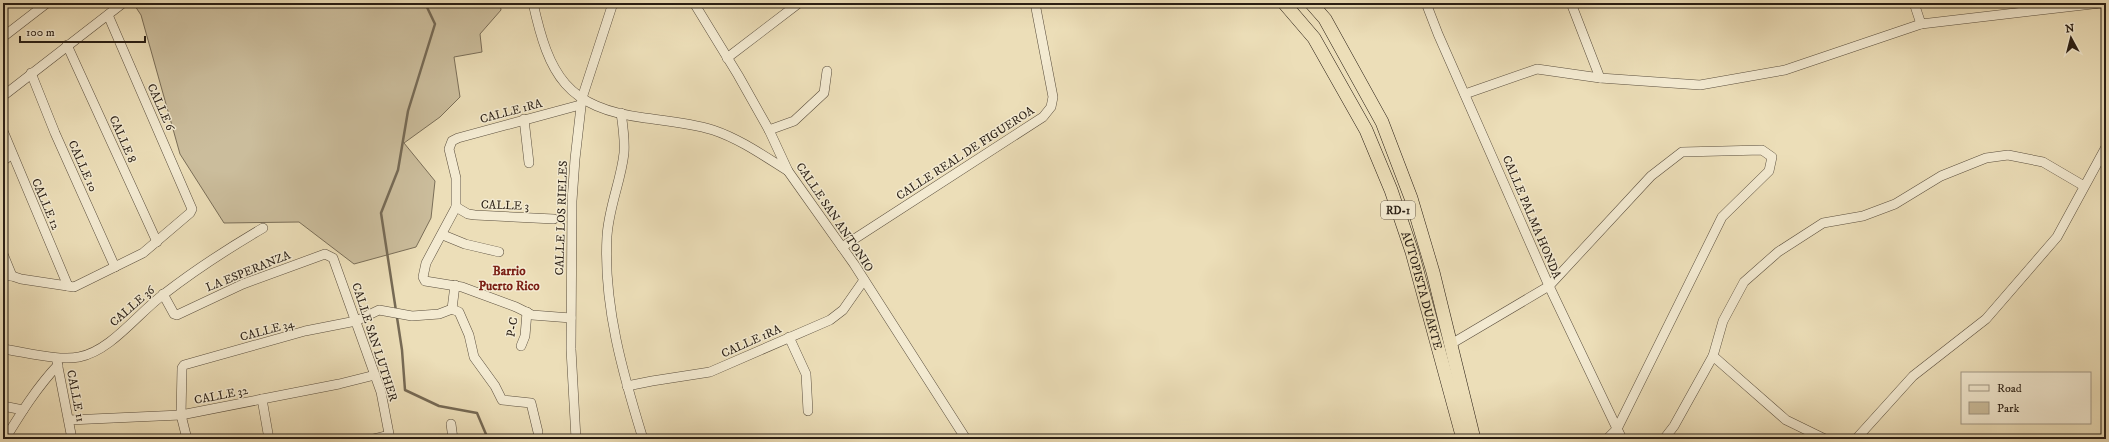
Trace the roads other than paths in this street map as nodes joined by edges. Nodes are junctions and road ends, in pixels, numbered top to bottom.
1 (47, 3) edge
2 (123, 3) edge
3 (532, 3) edge
4 (613, 3) edge
5 (694, 3) edge
6 (798, 3) edge
7 (1035, 3) edge
8 (1284, 3) edge
9 (1311, 3) edge
10 (1426, 3) edge
11 (1570, 3) edge
12 (1914, 3) edge
13 (2101, 3) edge
14 (108, 15) junction
15 (1921, 24) junction
16 (3, 37) edge
17 (67, 46) junction
18 (726, 58) junction
19 (827, 71) dead end
20 (31, 73) junction
21 (1600, 78) junction
22 (4, 91) edge
23 (1465, 94) junction
24 (581, 101) junction
25 (621, 113) junction
26 (524, 119) junction
27 (769, 130) junction
28 (3, 131) edge
29 (2106, 147) edge
30 (12, 154) junction
31 (3, 161) edge
32 (529, 163) dead end
33 (788, 171) junction
34 (2084, 186) junction
35 (456, 207) junction
36 (554, 219) dead end
37 (263, 228) dead end
38 (443, 235) junction
39 (157, 242) junction
40 (842, 247) junction
41 (499, 252) dead end
42 (3, 254) edge
43 (330, 255) joint
44 (115, 267) junction
45 (8, 276) edge
46 (864, 280) junction
47 (455, 285) junction
48 (68, 286) junction
49 (1549, 286) junction
50 (163, 294) junction
51 (452, 309) junction
52 (527, 312) junction
53 (571, 318) junction
54 (356, 321) junction
55 (789, 337) junction
56 (1451, 344) junction
57 (521, 346) dead end
58 (3, 349) edge
59 (1713, 356) junction
60 (57, 361) junction
61 (375, 375) junction
62 (627, 386) junction
63 (262, 399) junction
64 (3, 406) edge
65 (23, 410) junction
66 (808, 411) dead end
67 (181, 414) junction
68 (69, 420) junction
69 (451, 424) dead end
70 (1617, 429) junction
71 (538, 432) dead end
72 (389, 437) edge
73 (5, 439) edge
74 (72, 439) edge
75 (187, 439) edge
76 (269, 439) edge
77 (373, 439) edge
78 (453, 439) edge
79 (576, 439) edge
80 (643, 439) edge
81 (966, 439) edge
82 (1463, 439) edge
83 (1474, 439) edge
84 (1607, 439) edge
85 (1622, 439) edge
86 (1664, 439) edge
87 (1825, 439) edge
88 (1856, 439) edge

1 - 16 street
2 - 14 street
3 - 24 street
4 - 24 street, CALLE LOS RIELES
5 - 18 street, CALLE SAN ANTONIO
6 - 18 street
7 - 40 street, CALLE REAL DE FIGUEROA
8 - 82 highway, AUTOPISTA DUARTE / RD-1
9 - 56 highway, AUTOPISTA DUARTE / RD-1
10 - 23 street, CALLE PALMA HONDA
11 - 21 street
12 - 15 street
13 - 15 street
14 - 17 street
14 - 39 street, CALLE 6
15 - 21 street
17 - 20 street
17 - 39 street, CALLE 8
18 - 27 street, CALLE SAN ANTONIO
19 - 27 street
20 - 22 street
20 - 44 street, CALLE 10
21 - 23 street
23 - 49 street, CALLE PALMA HONDA
24 - 25 street
24 - 26 street, CALLE 1RA
24 - 53 street, CALLE LOS RIELES
25 - 33 street
25 - 62 street
26 - 32 street
26 - 35 street, CALLE 1RA
27 - 33 street, CALLE SAN ANTONIO
28 - 30 street, CALLE 12
29 - 34 street
30 - 31 street
30 - 48 street, CALLE 12
33 - 40 street, CALLE SAN ANTONIO
34 - 59 street
34 - 88 street
35 - 36 street, CALLE 3
35 - 38 street
37 - 50 street, CALLE 36
38 - 41 street
38 - 47 street
39 - 44 street
40 - 46 street, CALLE SAN ANTONIO
42 - 45 street
43 - 50 street, LA ESPERANZA
43 - 54 street, CALLE SAN LUTHER
44 - 48 street
45 - 48 street
46 - 55 street, CALLE 1RA
46 - 81 street, CALLE SAN ANTONIO
47 - 51 street
47 - 52 street
49 - 56 street
49 - 70 street, CALLE PALMA HONDA
49 - 70 street
50 - 60 street, CALLE 36
51 - 54 street, CALLE 34
51 - 71 street
52 - 53 street
52 - 57 street, P-C
53 - 79 street, CALLE LOS RIELES
54 - 61 street, CALLE SAN LUTHER
54 - 67 street, CALLE 34
55 - 62 street, CALLE 1RA
55 - 66 street
56 - 83 highway, AUTOPISTA DUARTE / RD-1
58 - 60 street, CALLE 36
59 - 86 street
59 - 87 street
60 - 65 street
60 - 68 street, CALLE 11
61 - 63 street, CALLE 32
61 - 72 street, CALLE SAN LUTHER
62 - 80 street
63 - 67 street, CALLE 32
63 - 76 street
64 - 65 street
65 - 73 street
67 - 68 street, CALLE 32
67 - 75 street
68 - 74 street, CALLE 11
69 - 78 street
70 - 84 street
70 - 85 street, CALLE PALMA HONDA
72 - 77 street

